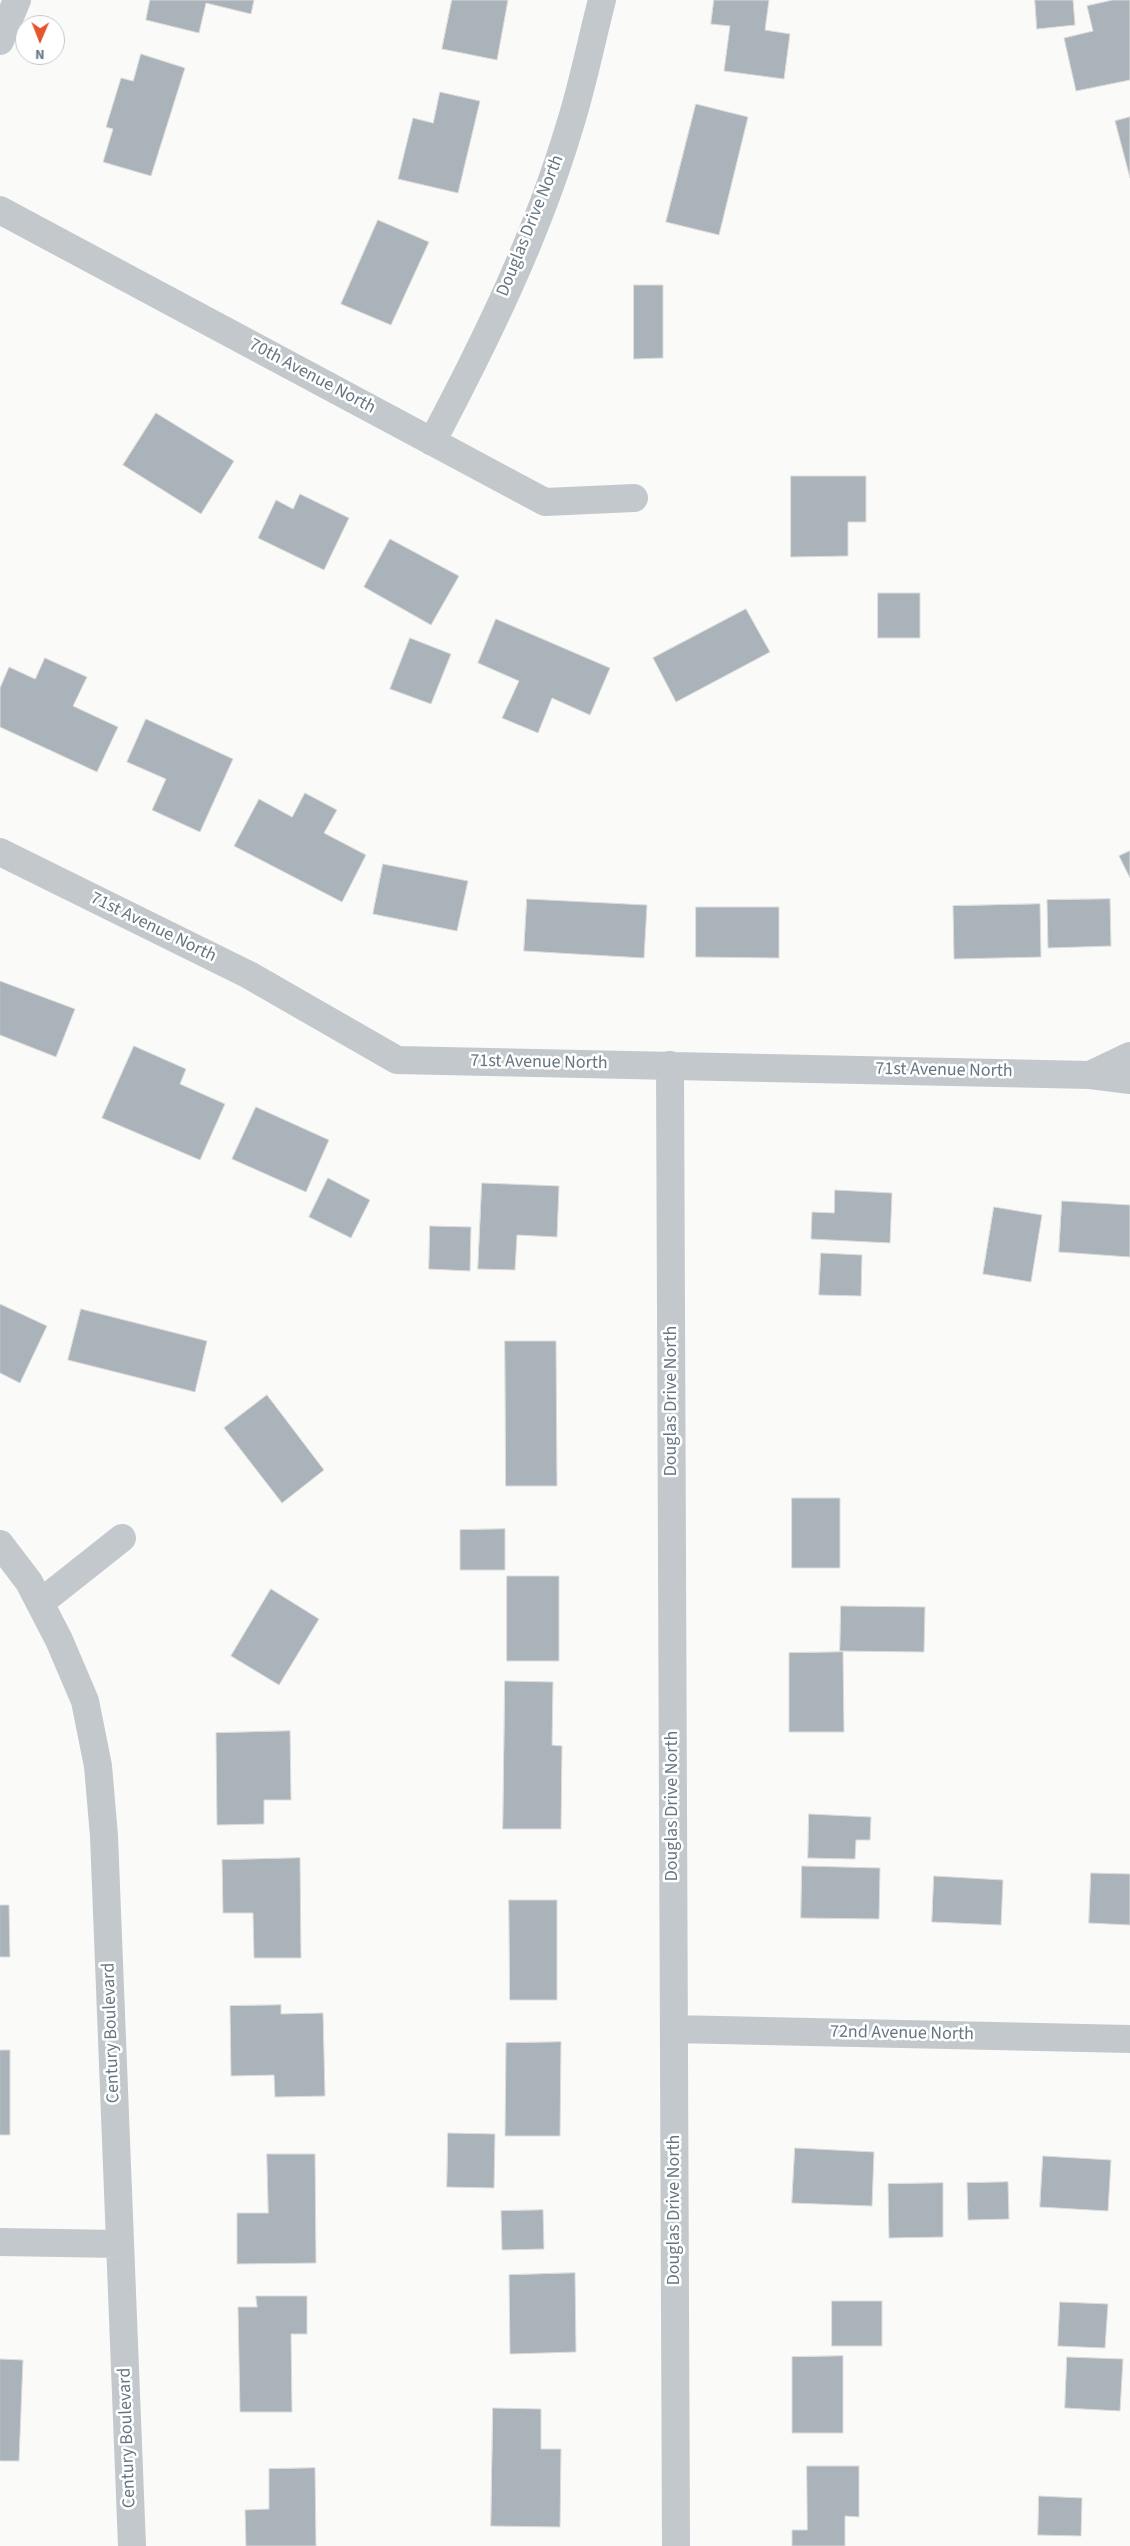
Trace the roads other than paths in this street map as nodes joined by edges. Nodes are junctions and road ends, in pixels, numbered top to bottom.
1 (17, 0) edge
2 (602, 0) edge
3 (0, 40) edge
4 (0, 210) edge
5 (432, 442) junction
6 (634, 498) dead end
7 (0, 852) edge
8 (1130, 1056) edge
9 (670, 1065) junction
10 (1090, 1075) junction
11 (1130, 1080) edge
12 (122, 1538) dead end
13 (0, 1544) edge
14 (40, 1603) junction
15 (674, 2029) junction
16 (1130, 2039) edge
17 (0, 2242) edge
18 (120, 2244) junction
19 (132, 2546) edge
20 (676, 2546) edge

1 - 3 street
2 - 5 street, Douglas Drive North
4 - 5 street, 70th Avenue North
5 - 6 street, 70th Avenue North
7 - 9 street, 71st Avenue North
8 - 10 street
9 - 10 street, 71st Avenue North
9 - 15 street, Douglas Drive North
10 - 11 street, 71st Avenue North
12 - 14 street
13 - 14 street, Century Boulevard
14 - 18 street, Century Boulevard
15 - 16 street, 72nd Avenue North
15 - 20 street, Douglas Drive North
17 - 18 street
18 - 19 street, Century Boulevard

